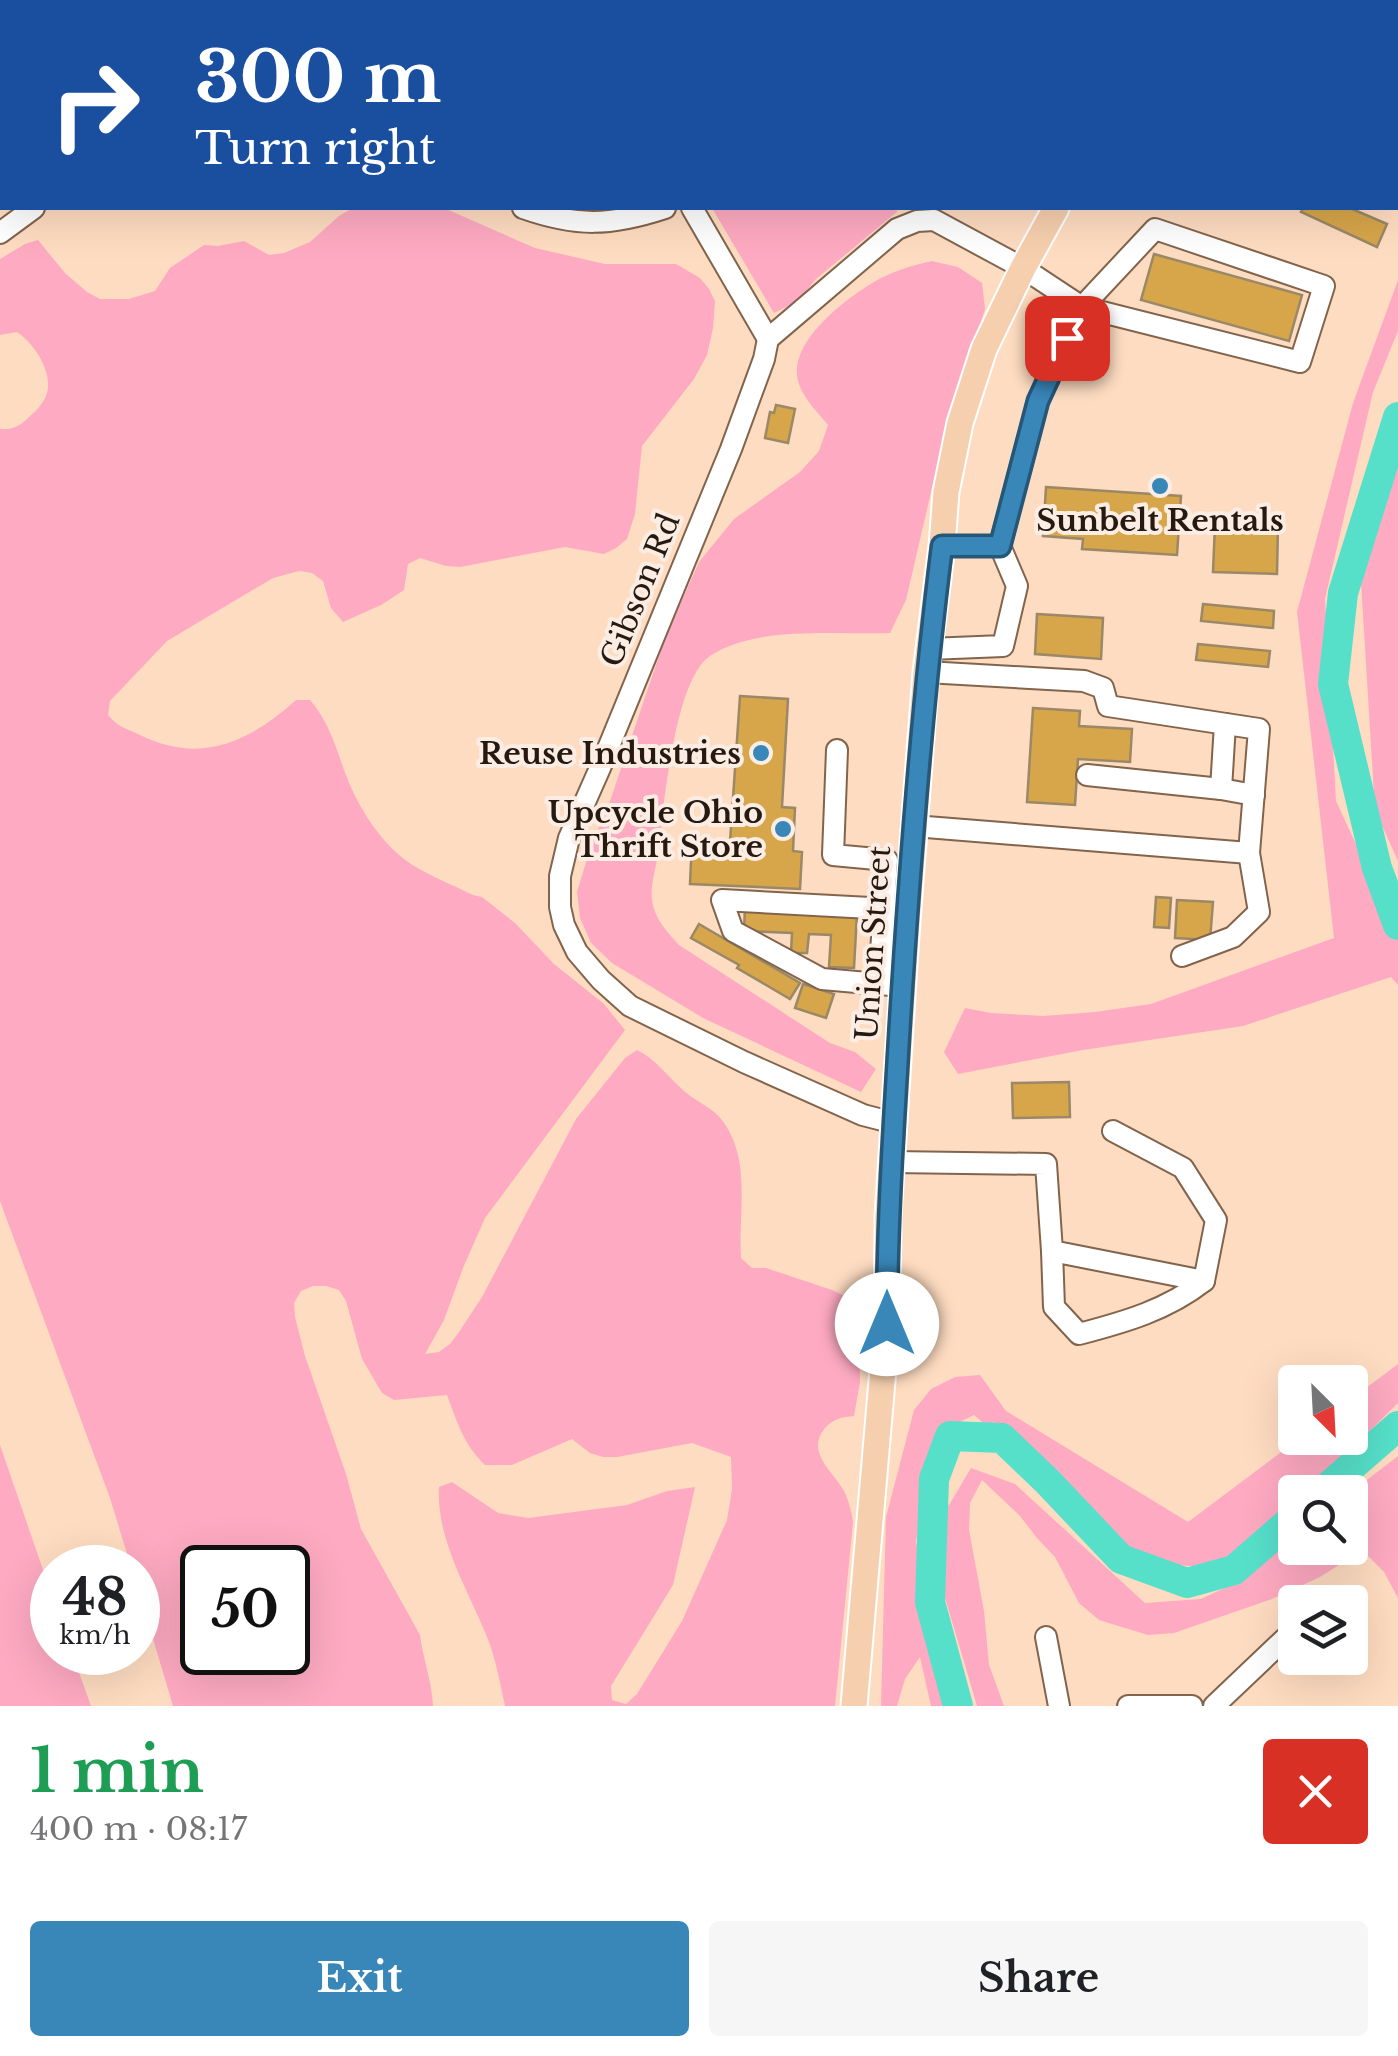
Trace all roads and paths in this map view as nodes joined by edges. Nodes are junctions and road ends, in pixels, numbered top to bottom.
1 (31, 210) edge
2 (530, 210) edge
3 (657, 210) edge
4 (693, 210) edge
5 (1055, 210) edge
6 (0, 233) edge
7 (1023, 268) junction
8 (1082, 307) junction
9 (768, 339) junction
10 (942, 546) junction
11 (1000, 546) junction
12 (928, 660) junction
13 (1225, 724) junction
14 (837, 750) dead end
15 (1088, 775) dead end
16 (1221, 789) junction
17 (1254, 795) junction
18 (914, 826) junction
19 (1249, 853) junction
20 (899, 861) junction
21 (896, 909) junction
22 (1182, 956) dead end
23 (891, 985) junction
24 (894, 1123) junction
25 (1113, 1132) dead end
26 (892, 1162) junction
27 (1052, 1251) junction
28 (1204, 1281) junction
29 (1046, 1637) dead end
30 (1278, 1645) edge
31 (1181, 1701) edge
32 (854, 1706) edge
33 (1059, 1706) edge
34 (1128, 1706) edge
35 (1214, 1706) edge

1 - 6 street
2 - 3 street
4 - 9 street
5 - 7 main road, Union Street
7 - 8 street
7 - 9 street
7 - 10 main road, Union Street
8 - 8 street
8 - 11 street
9 - 24 street, Gibson Rd
10 - 11 street
10 - 12 main road, Union Street
11 - 12 street
12 - 13 street
12 - 18 main road, Union Street
13 - 16 street
13 - 17 street
14 - 20 street
15 - 16 street
16 - 17 street
17 - 19 street
18 - 19 street
18 - 20 main road, Union Street
19 - 22 street
20 - 21 main road, Union Street
21 - 23 main road, Union Street
21 - 23 street
23 - 24 main road, Union Street
24 - 26 main road, Union Street
25 - 28 street
26 - 27 street
26 - 32 main road, Union Street
27 - 28 street
27 - 28 street
29 - 33 street
30 - 35 street
31 - 34 street

